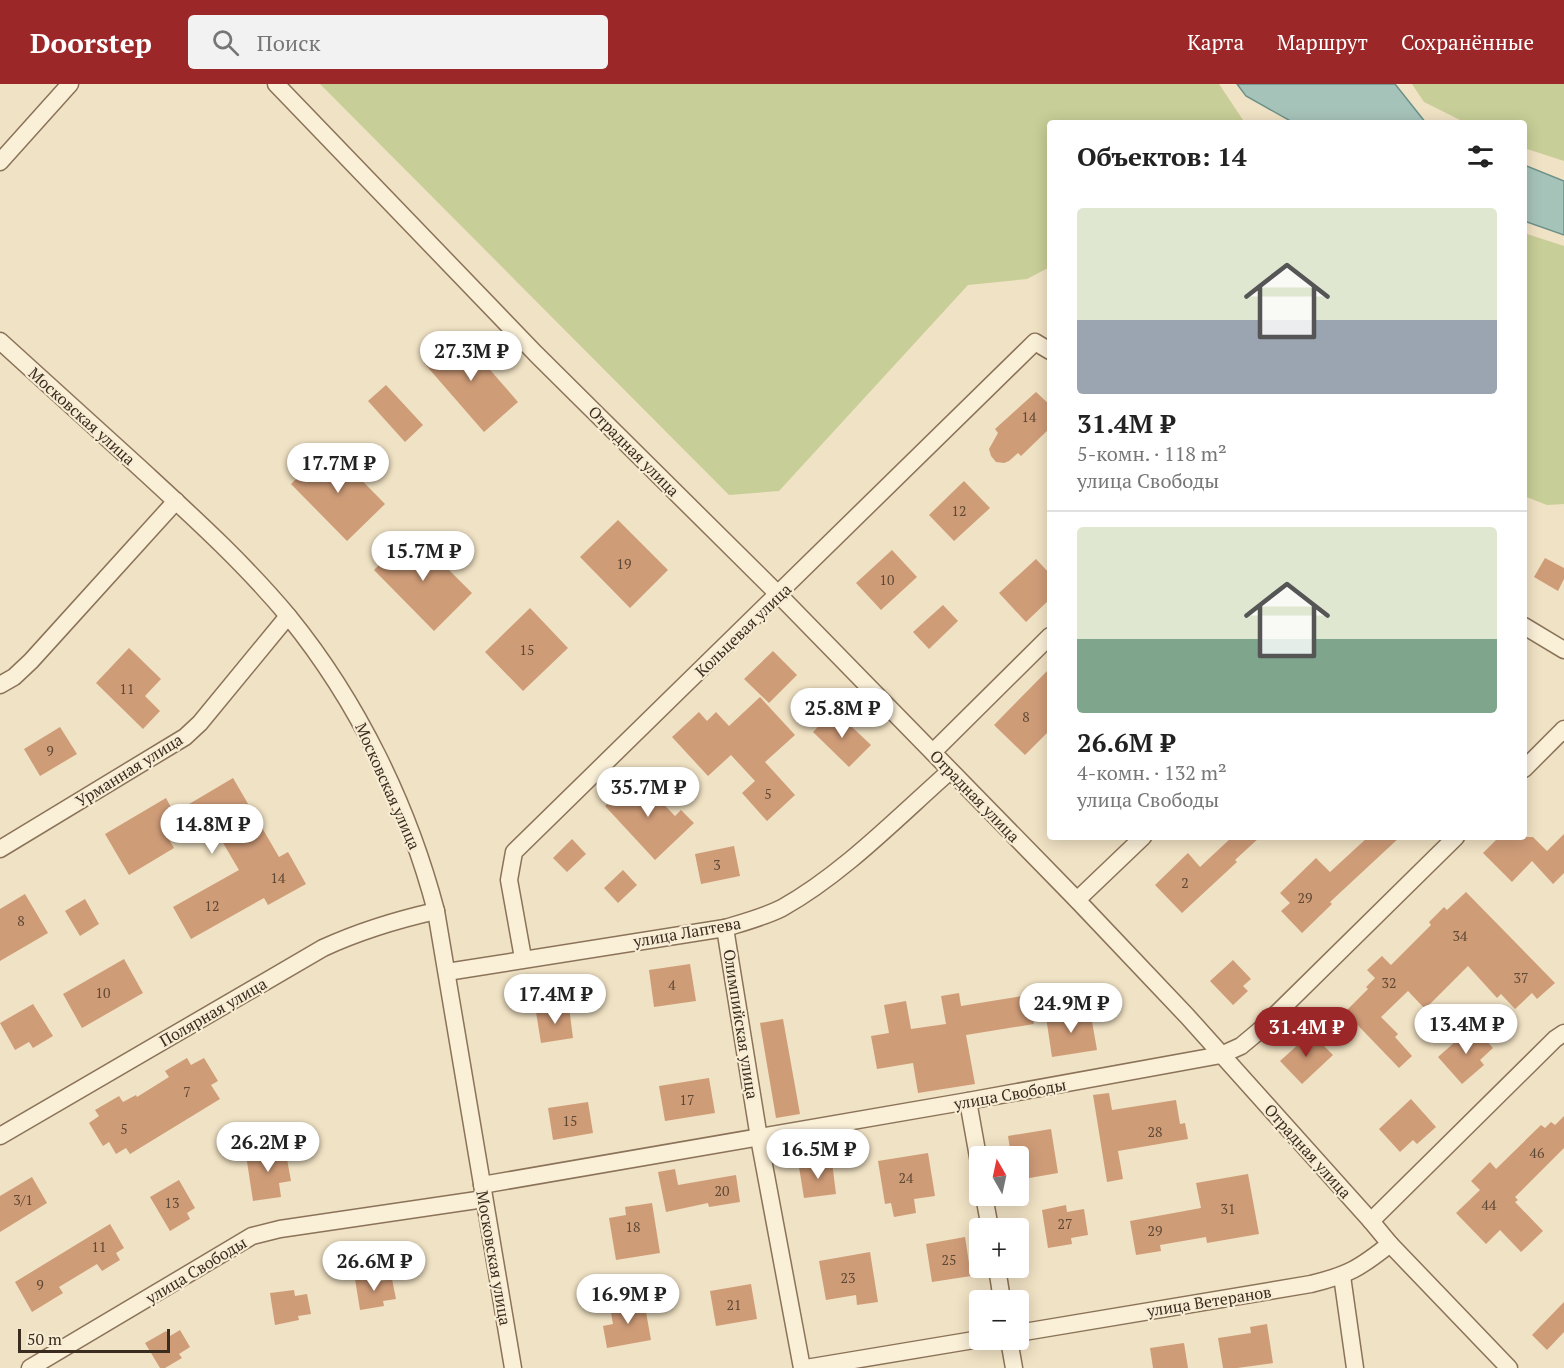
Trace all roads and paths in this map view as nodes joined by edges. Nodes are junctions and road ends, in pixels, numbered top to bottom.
1 (69, 84) edge
2 (276, 84) edge
3 (0, 162) edge
4 (0, 341) edge
5 (1047, 349) edge
6 (176, 501) junction
7 (779, 595) junction
8 (288, 616) junction
9 (1527, 628) edge
10 (1047, 639) edge
11 (1564, 650) edge
12 (0, 685) edge
13 (1564, 729) edge
14 (933, 752) junction
15 (1527, 766) edge
16 (950, 771) junction
17 (1140, 840) edge
18 (1452, 840) edge
19 (0, 849) edge
20 (1077, 900) junction
21 (436, 911) junction
22 (726, 928) junction
23 (523, 958) junction
24 (447, 972) junction
25 (1564, 1033) edge
26 (1221, 1054) junction
27 (968, 1101) junction
28 (0, 1136) edge
29 (759, 1138) junction
30 (976, 1146) edge
31 (483, 1192) junction
32 (1371, 1221) junction
33 (1389, 1244) junction
34 (1342, 1276) junction
35 (1029, 1331) edge
36 (969, 1341) edge
37 (1011, 1350) edge
38 (30, 1368) edge
39 (513, 1368) edge
40 (804, 1368) edge
41 (1014, 1368) edge
42 (1355, 1368) edge
43 (1509, 1368) edge

1 - 3 street
2 - 7 street, Отрадная улица
4 - 6 street, Московская улица
5 - 7 street, Кольцевая улица
6 - 8 street, Московская улица
6 - 12 street
7 - 14 street, Отрадная улица
7 - 23 street, Кольцевая улица
8 - 19 street, Урманная улица
8 - 21 street, Московская улица
9 - 11 street
10 - 14 street
13 - 15 street
14 - 16 street, Отрадная улица
16 - 20 street, Отрадная улица
16 - 22 street, улица Лаптева
17 - 20 street
18 - 26 street, улица Свободы
20 - 26 street, Отрадная улица
21 - 24 street, Московская улица
21 - 28 street, Полярная улица
22 - 23 street, улица Лаптева
22 - 29 street, Олимпийская улица
23 - 24 street, улица Лаптева
24 - 31 street, Московская улица
25 - 32 street
26 - 27 street, улица Свободы
26 - 32 street, Отрадная улица
27 - 29 street, улица Свободы
27 - 30 street
29 - 31 street, улица Свободы
29 - 40 street, Олимпийская улица
31 - 38 street, улица Свободы
31 - 39 street, Московская улица
32 - 33 street, Отрадная улица
33 - 34 street, улица Ветеранов
33 - 43 street, Отрадная улица
34 - 35 street, улица Ветеранов
34 - 42 street
36 - 40 street
37 - 41 street

